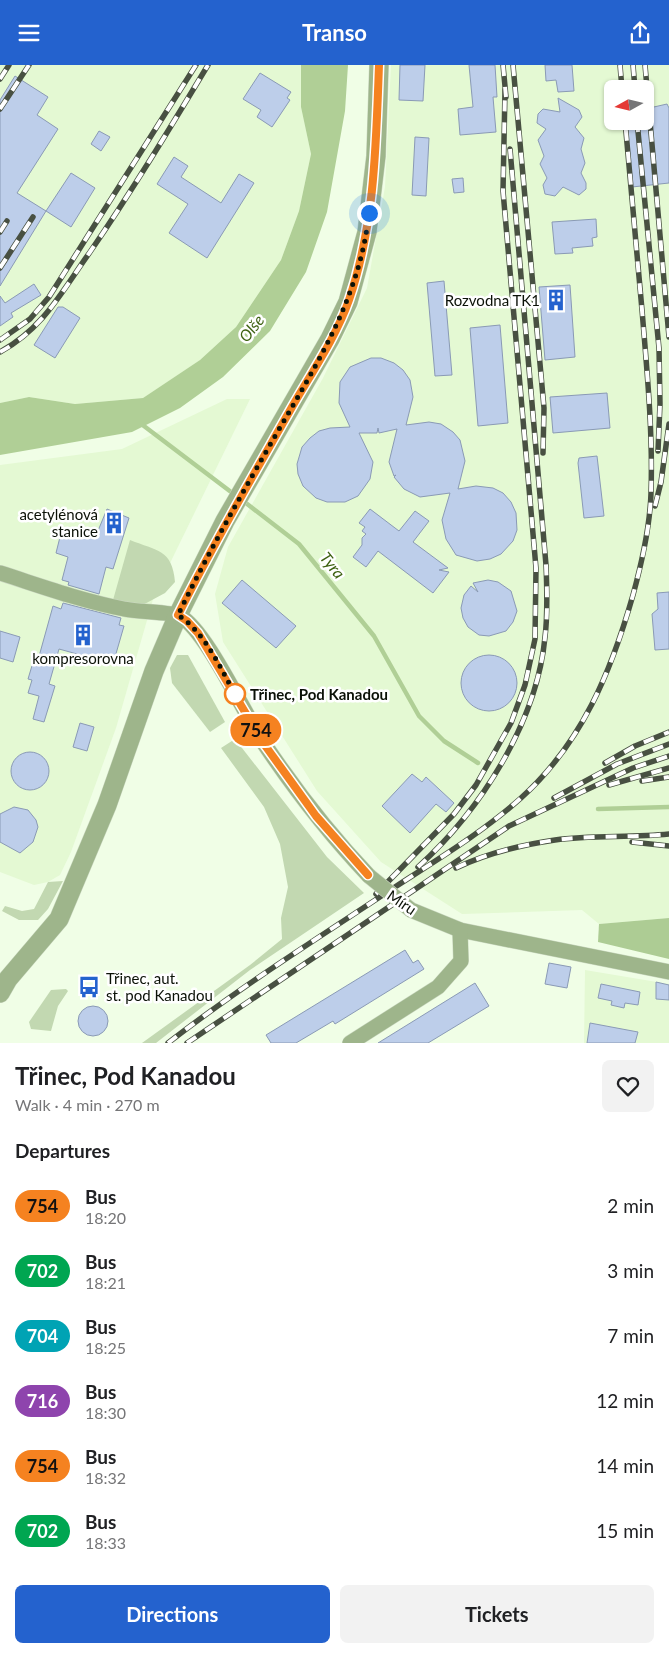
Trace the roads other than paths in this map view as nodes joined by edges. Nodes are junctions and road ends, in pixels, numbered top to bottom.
1 (379, 65) edge
2 (0, 573) edge
3 (178, 615) junction
4 (460, 930) junction
5 (669, 972) edge
6 (2, 985) edge
7 (350, 1043) edge

1 - 3 street
2 - 3 street
3 - 4 street, Míru, bridge
3 - 6 street
4 - 5 street, Míru
4 - 7 street

